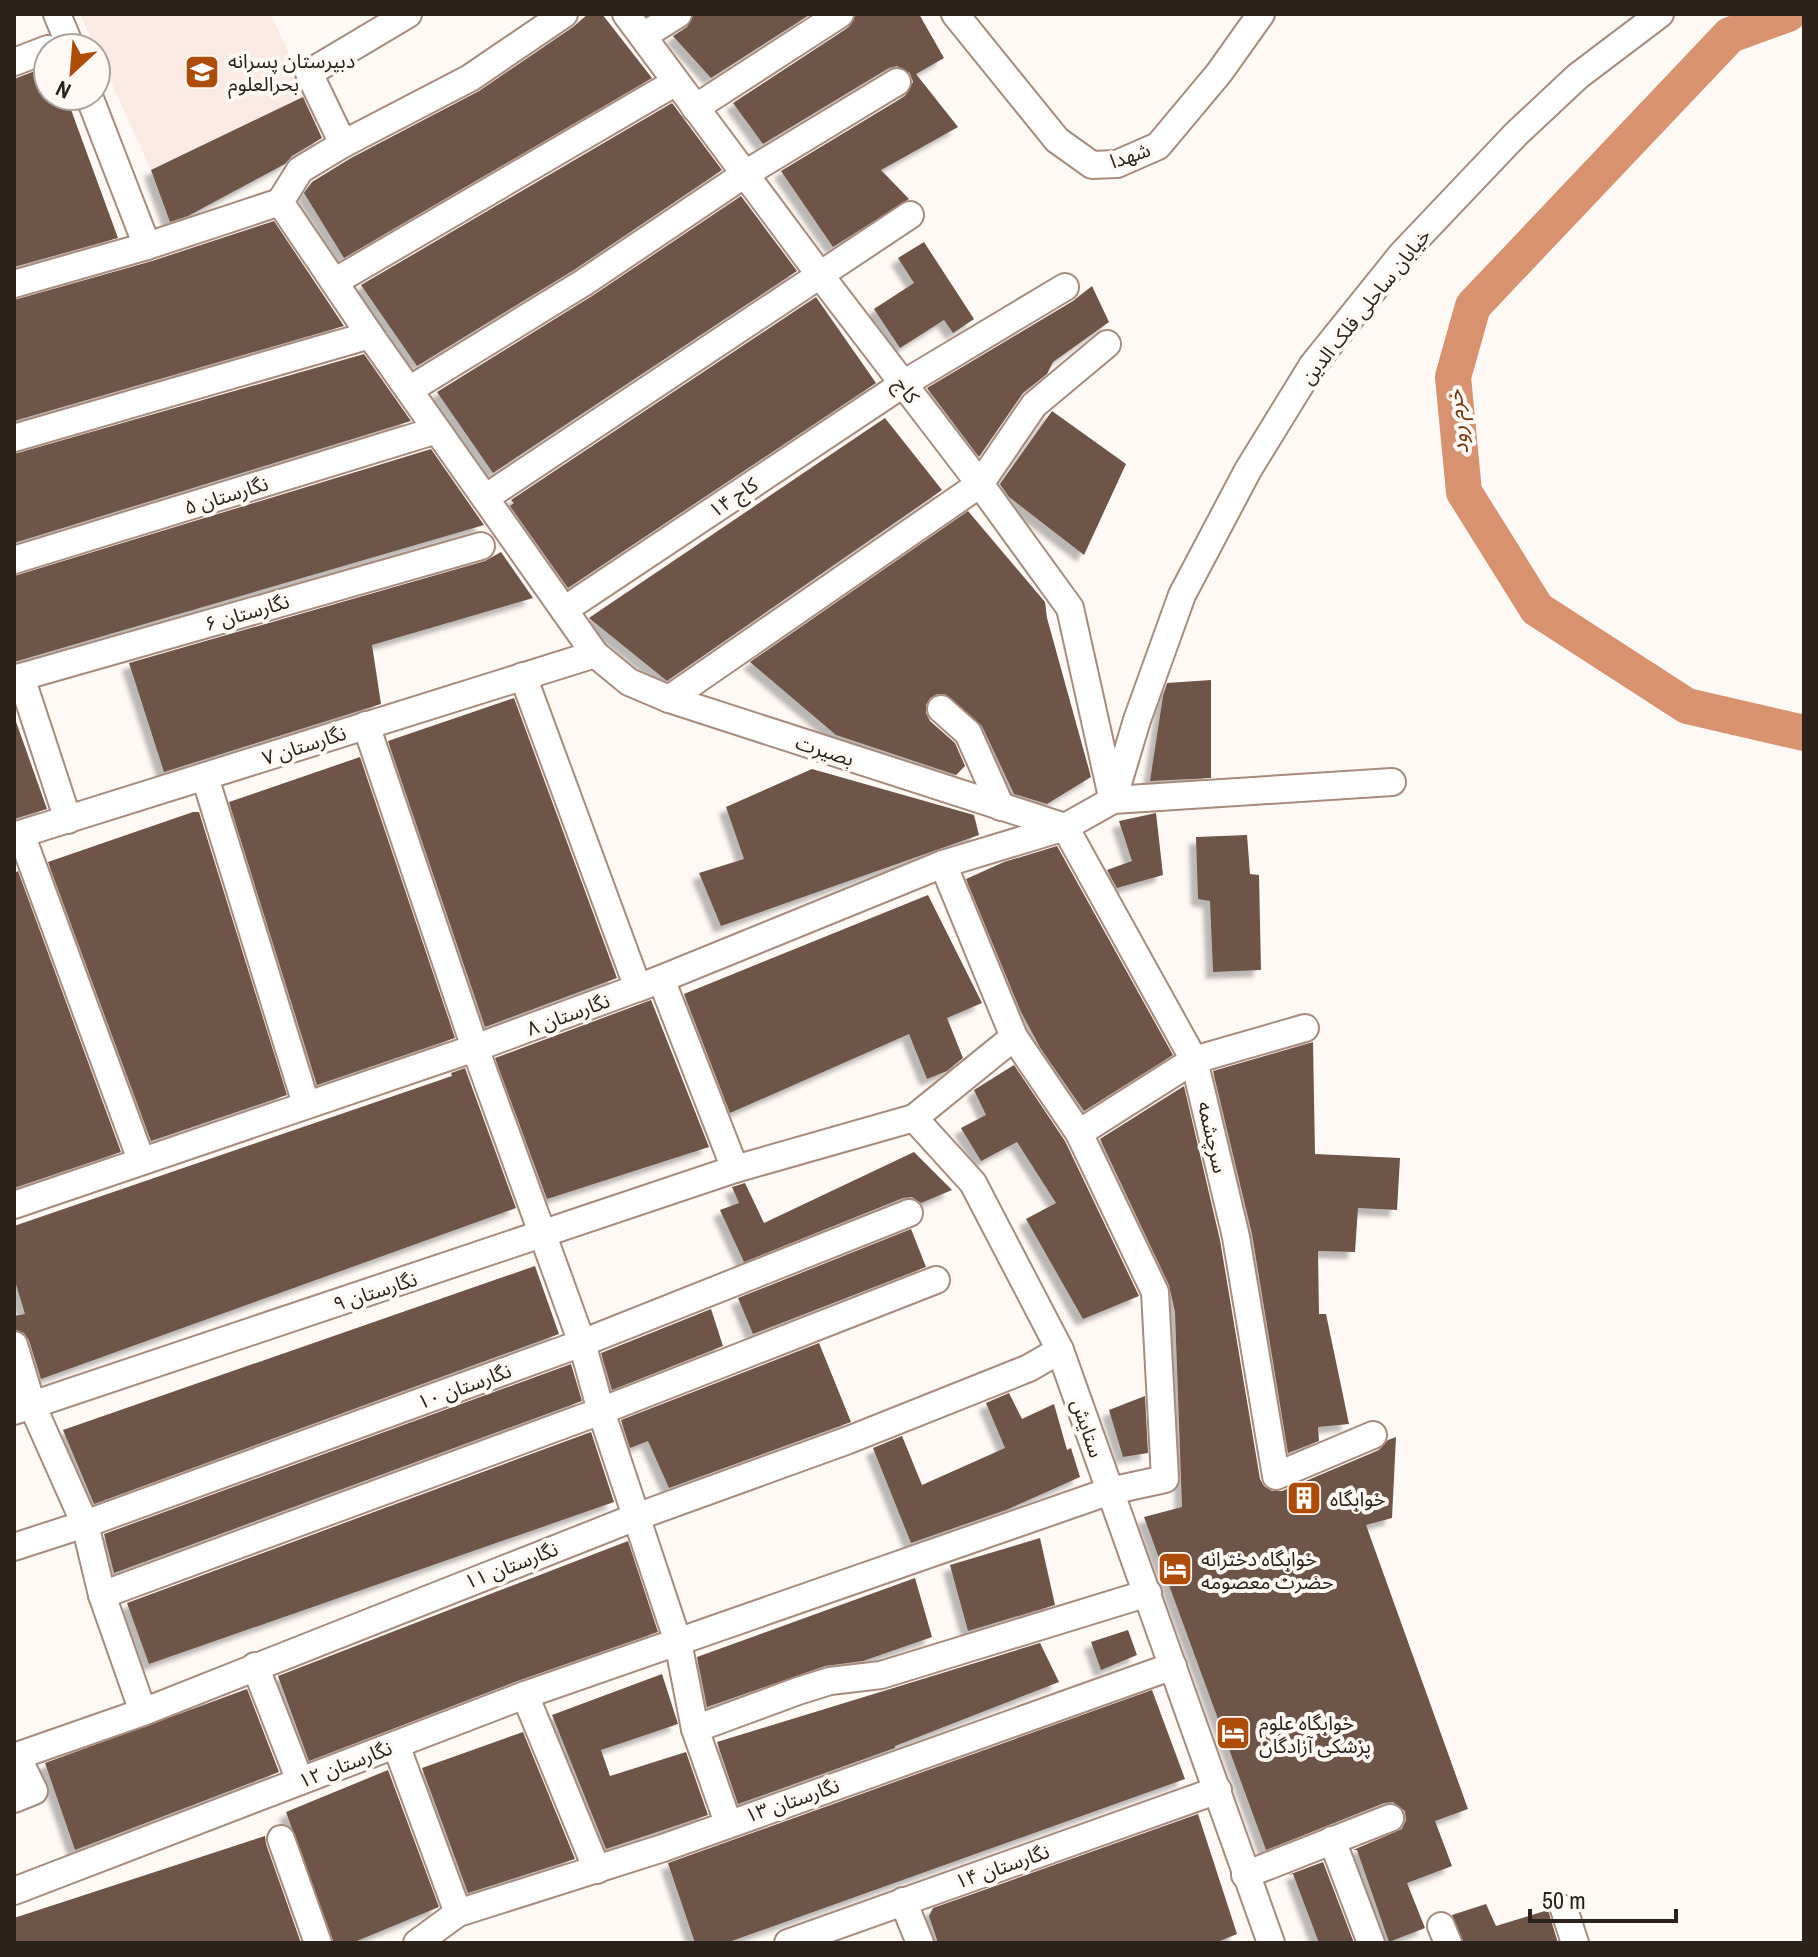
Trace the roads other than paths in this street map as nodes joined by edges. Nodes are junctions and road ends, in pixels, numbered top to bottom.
1 (408, 14) edge
2 (564, 14) edge
3 (626, 14) edge
4 (678, 14) edge
5 (840, 14) edge
6 (955, 14) edge
7 (1261, 14) edge
8 (1660, 14) edge
9 (643, 36) junction
10 (676, 82) junction
11 (897, 82) dead end
12 (695, 108) junction
13 (95, 112) edge
14 (343, 144) junction
15 (745, 174) junction
16 (280, 202) junction
17 (910, 215) dead end
18 (147, 246) junction
19 (820, 275) junction
20 (334, 282) junction
21 (14, 284) edge
22 (1065, 287) dead end
23 (370, 335) junction
24 (1107, 344) dead end
25 (903, 384) junction
26 (409, 390) junction
27 (437, 430) junction
28 (14, 438) edge
29 (980, 484) junction
30 (485, 498) junction
31 (481, 546) dead end
32 (14, 560) edge
33 (564, 610) junction
34 (595, 654) junction
35 (523, 676) junction
36 (18, 678) edge
37 (669, 699) junction
38 (941, 709) dead end
39 (366, 725) junction
40 (205, 777) junction
41 (1392, 782) dead end
42 (1113, 800) junction
43 (1001, 807) junction
44 (68, 820) junction
45 (1065, 827) junction
46 (18, 835) edge
47 (943, 864) junction
48 (649, 983) junction
49 (1305, 1028) dead end
50 (1014, 1037) junction
51 (475, 1048) junction
52 (1194, 1060) junction
53 (306, 1104) junction
54 (914, 1118) junction
55 (1079, 1133) junction
56 (141, 1160) junction
57 (735, 1169) junction
58 (14, 1205) edge
59 (909, 1213) dead end
60 (542, 1236) junction
61 (936, 1280) dead end
62 (582, 1343) junction
63 (14, 1345) edge
64 (1060, 1350) junction
65 (23, 1408) edge
66 (601, 1411) junction
67 (1373, 1435) dead end
68 (1110, 1491) junction
69 (636, 1517) junction
70 (85, 1524) junction
71 (14, 1547) edge
72 (1148, 1593) junction
73 (102, 1595) junction
74 (678, 1642) junction
75 (255, 1666) junction
76 (1173, 1666) junction
77 (525, 1695) junction
78 (143, 1712) junction
79 (695, 1729) junction
80 (396, 1745) junction
81 (16, 1752) edge
82 (300, 1781) junction
83 (1218, 1790) junction
84 (14, 1799) edge
85 (1390, 1818) dead end
86 (728, 1823) junction
87 (281, 1839) dead end
88 (1332, 1840) junction
89 (597, 1870) junction
90 (1245, 1875) junction
91 (14, 1891) edge
92 (903, 1901) junction
93 (1564, 1909) dead end
94 (458, 1913) junction
95 (318, 1943) edge
96 (417, 1943) edge
97 (788, 1943) edge
98 (920, 1943) edge
99 (1271, 1943) edge
100 (1371, 1943) edge
101 (1575, 1943) edge

1 - 14 street
2 - 14 street
3 - 9 street, کاج
4 - 9 street
5 - 12 street
6 - 7 street, شهدا
8 - 42 street, خیابان ساحلی فلک الدین
9 - 10 street, کاج
10 - 12 street, کاج
10 - 20 street
11 - 15 street
12 - 15 street, کاج
13 - 18 street
14 - 16 street
15 - 19 street, کاج
15 - 26 street
16 - 18 street
16 - 20 street, بصیرت
17 - 19 street
18 - 21 street
19 - 25 street, کاج
19 - 30 street
20 - 23 street, بصیرت
22 - 25 street, کاج ۱۴
23 - 26 street, بصیرت
23 - 28 street
24 - 29 street
25 - 29 street, کاج
25 - 33 street, کاج ۱۴
26 - 27 street, بصیرت
27 - 30 street, بصیرت
27 - 32 street, نگارستان ۵
29 - 37 street
29 - 42 street, کاج
30 - 33 street, بصیرت
31 - 36 street, نگارستان ۶
33 - 34 street, بصیرت
34 - 35 street, نگارستان ۷
34 - 37 street, بصیرت
35 - 39 street, نگارستان ۷
35 - 48 street
36 - 44 street
37 - 43 street, بصیرت
38 - 43 street
39 - 40 street, نگارستان ۷
39 - 51 street
40 - 44 street, نگارستان ۷
40 - 53 street
41 - 42 street
42 - 45 street, نگارستان ۸
43 - 45 street, بصیرت
44 - 46 street, نگارستان ۷
45 - 47 street, نگارستان ۸
45 - 52 street, سرچشمه
46 - 56 street
47 - 48 street, نگارستان ۸
47 - 50 street
48 - 51 street, نگارستان ۸
48 - 57 street
49 - 52 street
50 - 54 street
50 - 55 street
51 - 53 street, نگارستان ۸
51 - 60 street
52 - 55 street
52 - 67 street, سرچشمه
53 - 56 street, نگارستان ۸
54 - 57 street
54 - 64 street, ستایش
55 - 68 street, نگارستان ۱۲
56 - 58 street, نگارستان ۸
57 - 60 street, نگارستان ۹
59 - 62 street, نگارستان ۱۰
60 - 62 street
60 - 65 street, نگارستان ۹
61 - 66 street
62 - 66 street
62 - 70 street, نگارستان ۱۰
63 - 65 street
64 - 68 street, ستایش
64 - 69 street, نگارستان ۱۱
65 - 70 street
66 - 69 street
66 - 73 street
68 - 72 street, ستایش
68 - 74 street, نگارستان ۱۲
69 - 74 street
69 - 75 street, نگارستان ۱۱
70 - 71 street, نگارستان ۱۰
70 - 73 street
72 - 76 street, ستایش
72 - 79 street
73 - 78 street
74 - 77 street, نگارستان ۱۲
74 - 79 street
75 - 78 street, نگارستان ۱۱
75 - 82 street
76 - 83 street, ستایش
76 - 86 street, نگارستان ۱۳
77 - 80 street, نگارستان ۱۲
77 - 89 street
78 - 81 street, نگارستان ۱۱
79 - 86 street
80 - 82 street, نگارستان ۱۲
80 - 94 street
81 - 84 street, نگارستان ۱۱
82 - 91 street, نگارستان ۱۲
83 - 90 street, ستایش
83 - 92 street, نگارستان ۱۴
85 - 88 street
86 - 89 street, نگارستان ۱۳
87 - 95 street
88 - 90 street
88 - 100 street
89 - 94 street, نگارستان ۱۳
90 - 99 street, ستایش
92 - 97 street, نگارستان ۱۴
92 - 98 street
93 - 101 street
94 - 96 street, نگارستان ۱۳

